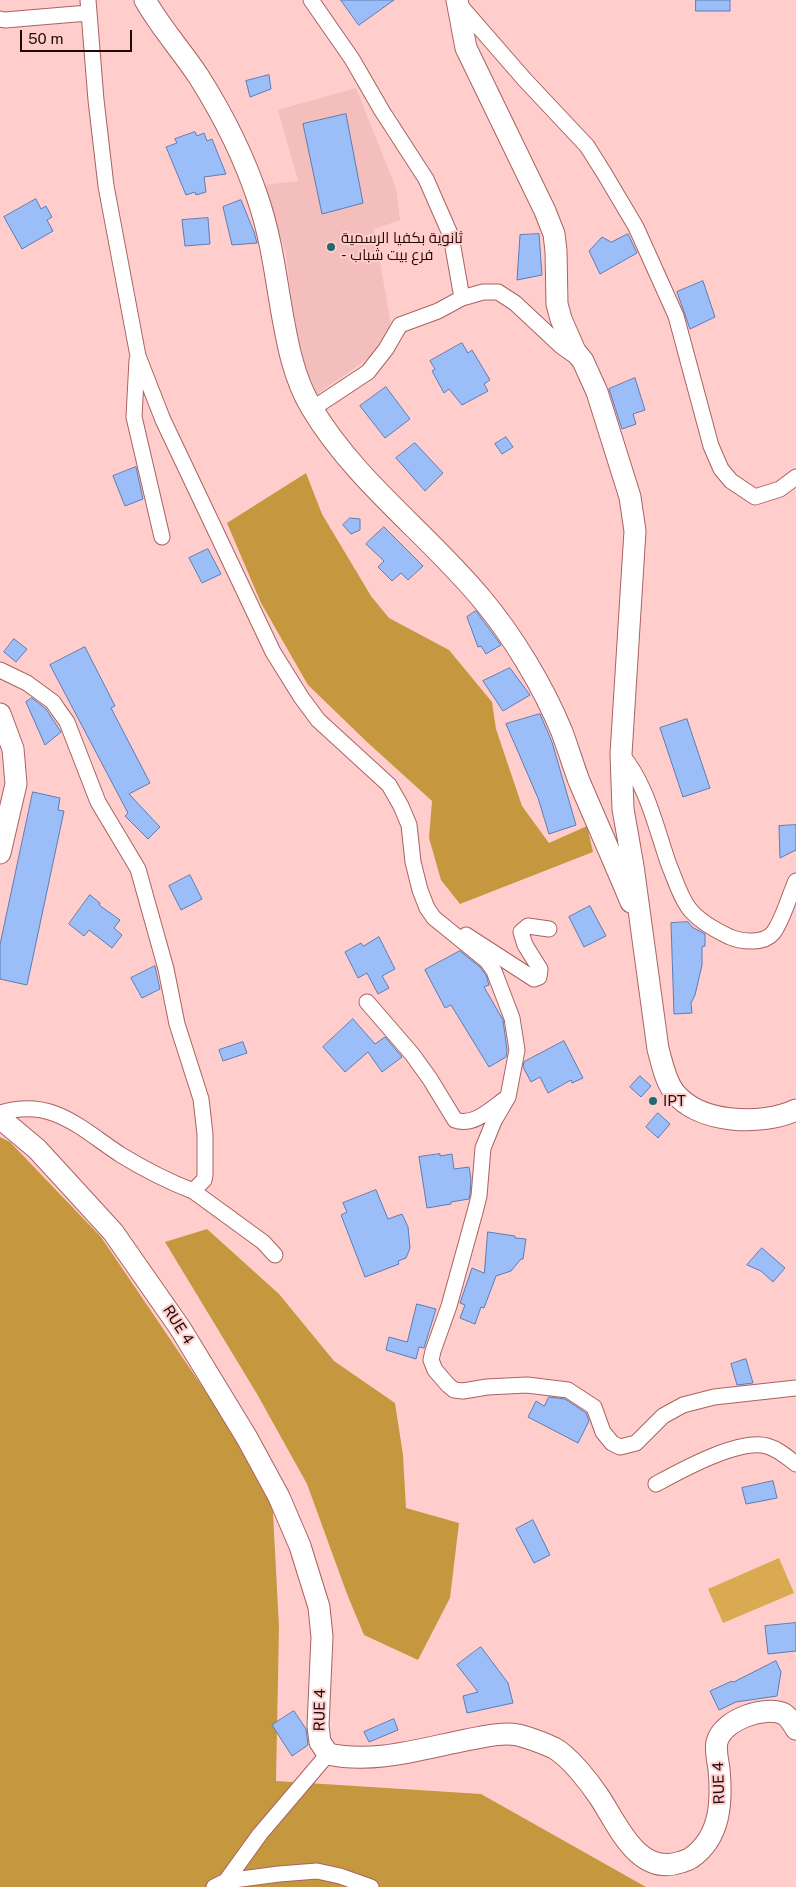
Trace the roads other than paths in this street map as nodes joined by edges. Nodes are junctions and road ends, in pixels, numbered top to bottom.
1 (145, 0) edge
2 (310, 0) edge
3 (458, 1) edge
4 (88, 6) edge
5 (0, 19) edge
6 (462, 298) junction
7 (138, 356) junction
8 (582, 361) junction
9 (312, 409) junction
10 (796, 477) edge
11 (162, 537) dead end
12 (0, 670) edge
13 (0, 714) edge
14 (621, 754) junction
15 (3, 819) edge
16 (0, 853) edge
17 (796, 881) edge
18 (434, 918) junction
19 (549, 929) dead end
20 (642, 930) junction
21 (367, 1002) dead end
22 (508, 1097) junction
23 (796, 1110) edge
24 (0, 1113) edge
25 (0, 1118) edge
26 (193, 1191) junction
27 (275, 1255) dead end
28 (796, 1388) edge
29 (796, 1464) edge
30 (656, 1484) dead end
31 (796, 1729) edge
32 (328, 1754) junction
33 (220, 1884) edge
34 (371, 1887) edge

1 - 9 street
2 - 6 street
3 - 8 street
3 - 10 street
4 - 5 street
4 - 7 street
6 - 8 street
6 - 9 street
7 - 11 street
7 - 18 street
8 - 14 street
9 - 20 street
12 - 26 street
13 - 15 street
14 - 17 street
14 - 20 street
15 - 16 street
18 - 19 street
18 - 22 street
20 - 23 street
21 - 22 street
22 - 28 street
24 - 26 street
25 - 32 street, RUE 4
26 - 27 street
29 - 30 street
31 - 32 street, RUE 4
32 - 33 street
33 - 34 street

